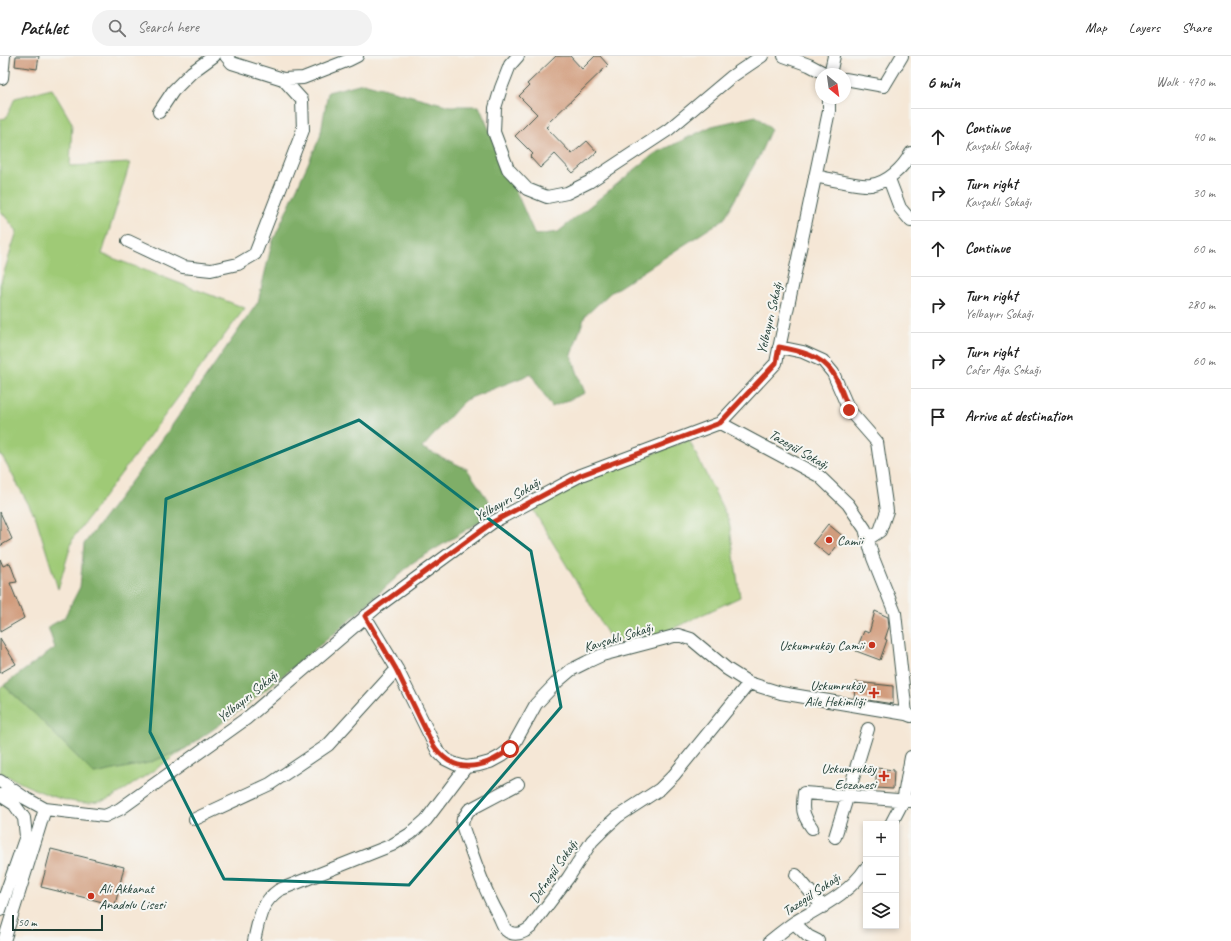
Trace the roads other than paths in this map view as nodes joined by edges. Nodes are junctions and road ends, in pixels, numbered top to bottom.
1 (4, 56) edge
2 (214, 56) edge
3 (226, 56) edge
4 (357, 56) edge
5 (518, 56) edge
6 (762, 56) edge
7 (784, 56) edge
8 (834, 56) edge
9 (902, 56) edge
10 (815, 68) edge
11 (831, 68) edge
12 (2, 78) dead end
13 (283, 79) junction
14 (851, 80) edge
15 (829, 104) edge
16 (159, 112) dead end
17 (911, 153) edge
18 (816, 176) junction
19 (888, 179) junction
20 (911, 221) edge
21 (128, 242) dead end
22 (779, 347) junction
23 (720, 423) junction
24 (868, 539) junction
25 (365, 616) junction
26 (396, 669) junction
27 (749, 683) junction
28 (908, 715) edge
29 (868, 729) dead end
30 (911, 757) edge
31 (466, 767) junction
32 (0, 781) edge
33 (518, 784) dead end
34 (0, 795) edge
35 (848, 797) junction
36 (907, 801) edge
37 (45, 809) junction
38 (195, 819) dead end
39 (893, 821) edge
40 (812, 828) dead end
41 (834, 837) dead end
42 (863, 872) edge
43 (796, 876) dead end
44 (823, 907) junction
45 (0, 910) edge
46 (794, 923) junction
47 (4, 941) edge
48 (254, 941) edge
49 (770, 941) edge
50 (818, 941) edge

1 - 12 street
2 - 16 street
3 - 13 street
4 - 13 street
5 - 6 street
7 - 10 street
8 - 11 street
9 - 14 street
13 - 21 street
15 - 18 street, Yelbayırı Sokağı
17 - 19 street
18 - 19 street
18 - 22 street, Yelbayırı Sokağı
19 - 20 street
22 - 23 street, Yelbayırı Sokağı
22 - 24 street
23 - 24 street, Tazegül Sokağı
23 - 25 street, Yelbayırı Sokağı
24 - 28 street, Tazegül Sokağı
25 - 26 street
25 - 37 street, Yelbayırı Sokağı
26 - 31 street
26 - 38 street
27 - 28 street, Kavşaklı Sokağı
27 - 31 street, Kavşaklı Sokağı
27 - 33 street, Defnegül Sokağı
29 - 35 street
30 - 36 street
31 - 48 street
32 - 37 street, Yelbayırı Sokağı
34 - 45 street
35 - 36 street
35 - 40 street
35 - 41 street
36 - 39 street
37 - 47 street
42 - 44 street, Tazegül Sokağı
43 - 44 street
44 - 46 street, Tazegül Sokağı
46 - 49 street, Tazegül Sokağı
46 - 50 street

